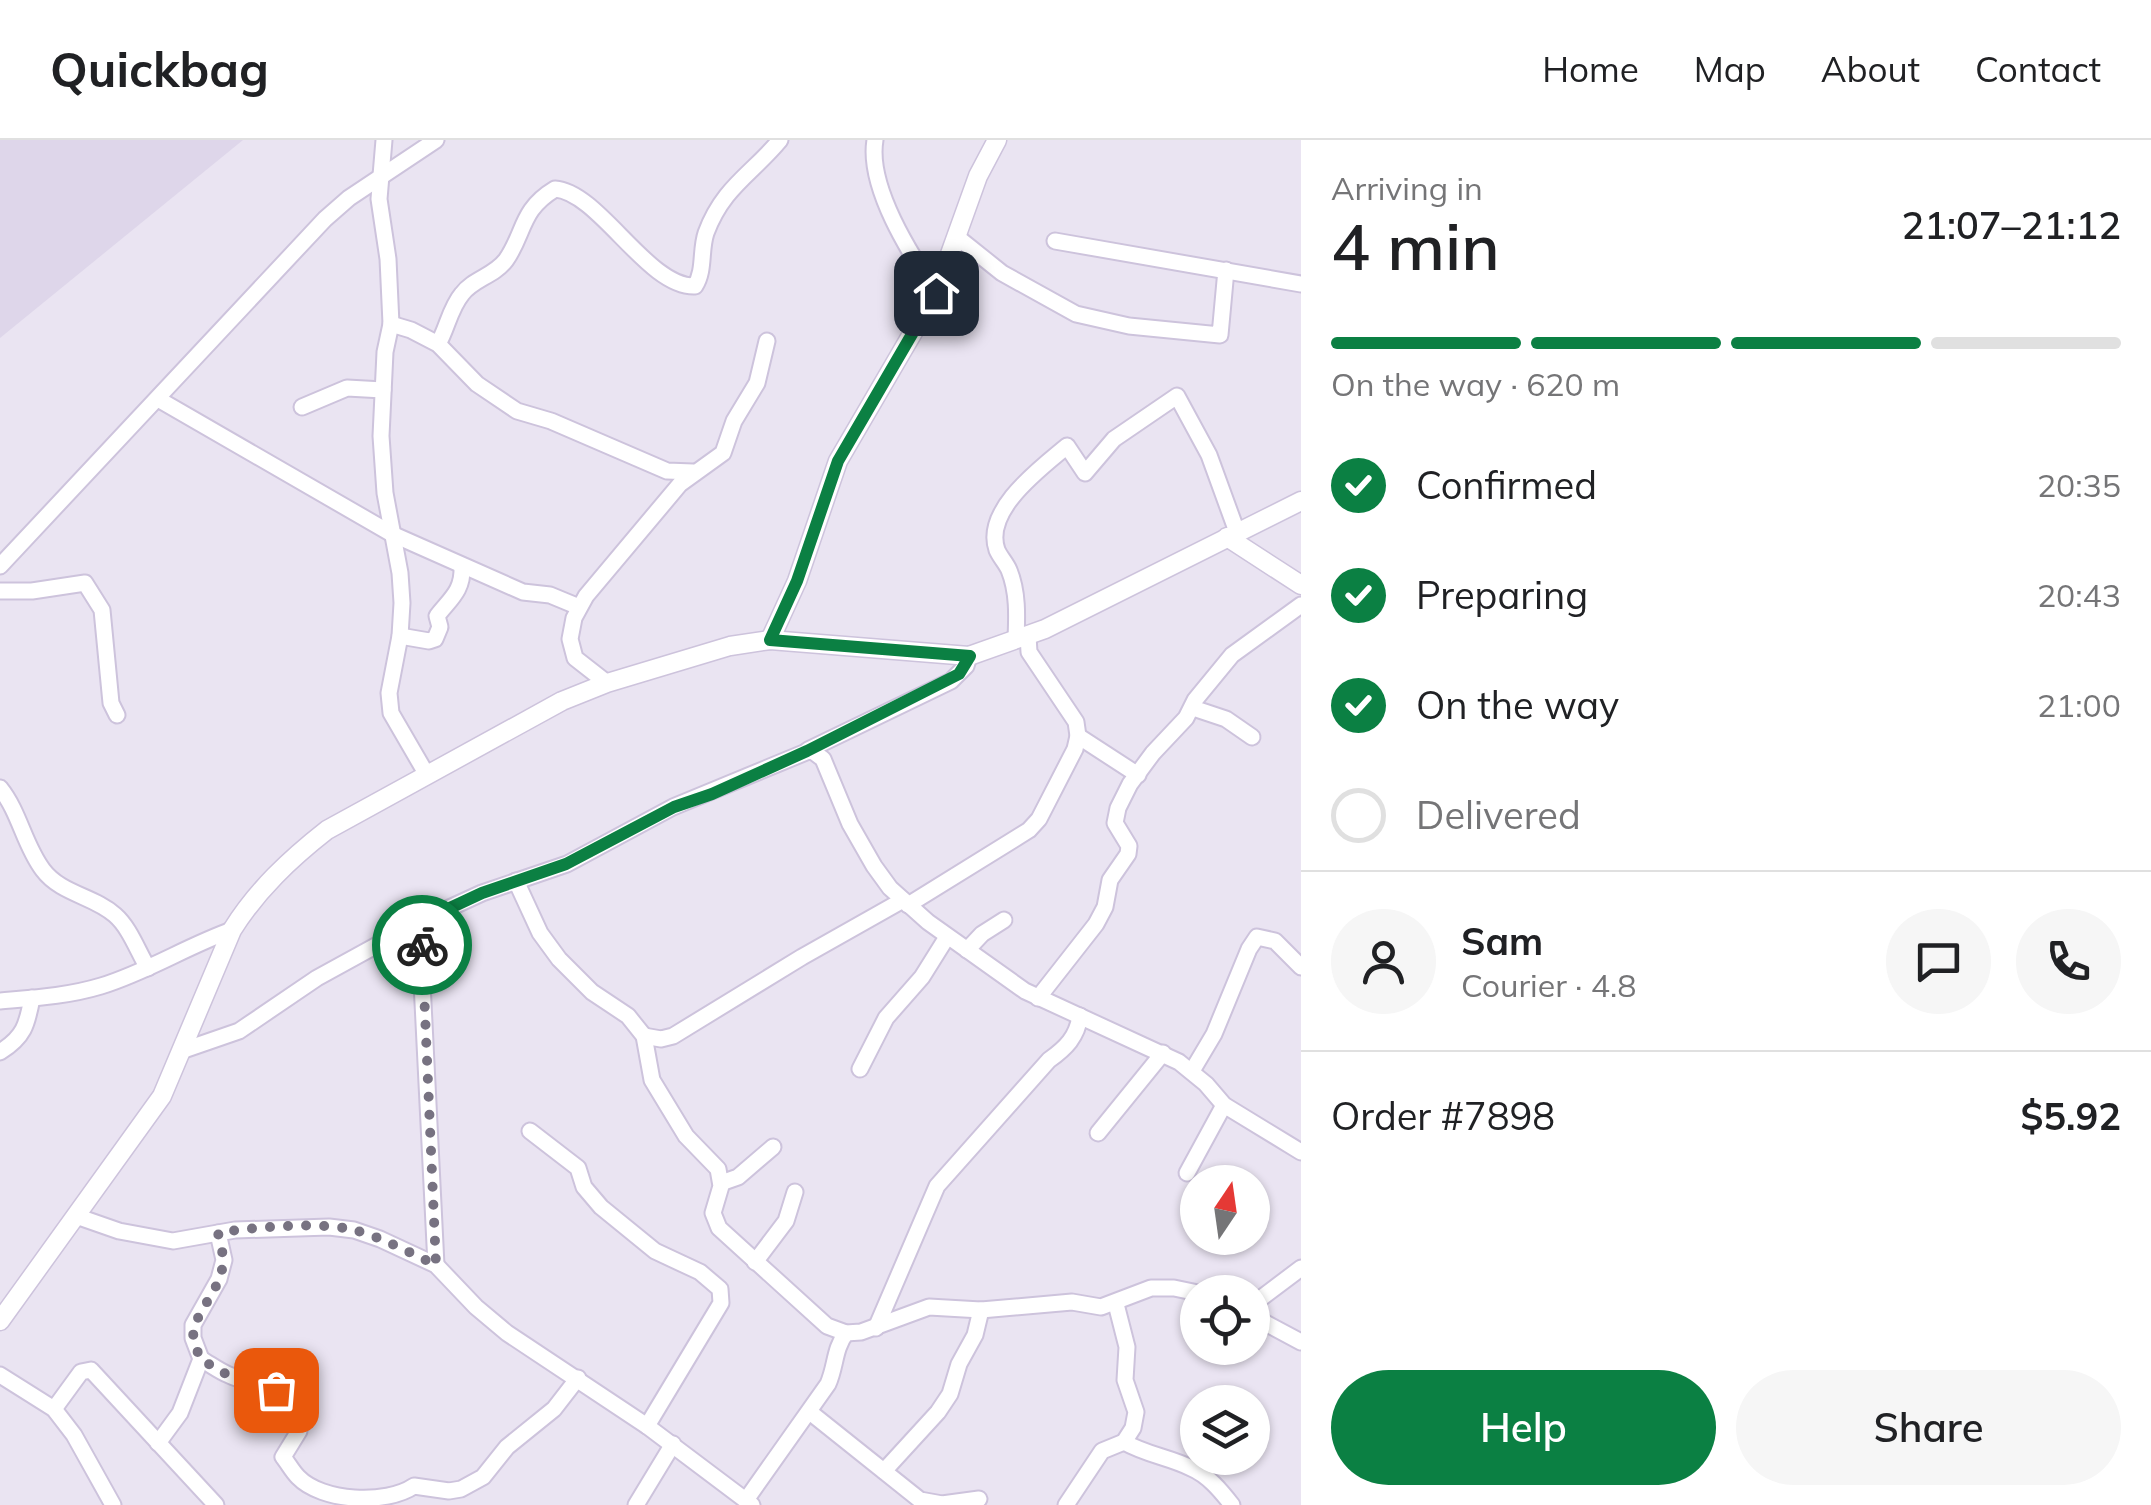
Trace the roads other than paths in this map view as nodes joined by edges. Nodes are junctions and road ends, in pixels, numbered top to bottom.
1 (384, 140) edge
2 (436, 140) edge
3 (780, 140) edge
4 (875, 140) edge
5 (997, 140) edge
6 (382, 176) junction
7 (958, 237) junction
8 (1055, 242) dead end
9 (1226, 270) junction
10 (1301, 284) edge
11 (936, 293) junction
12 (391, 324) junction
13 (767, 341) dead end
14 (438, 344) junction
15 (382, 390) junction
16 (158, 399) junction
17 (302, 407) dead end
18 (693, 472) junction
19 (1301, 501) edge
20 (392, 534) junction
21 (1232, 534) junction
22 (0, 566) edge
23 (462, 566) junction
24 (1301, 585) edge
25 (0, 590) edge
26 (1301, 605) edge
27 (579, 607) junction
28 (400, 636) junction
29 (1022, 638) junction
30 (770, 640) junction
31 (970, 656) junction
32 (607, 683) junction
33 (1193, 708) junction
34 (117, 715) dead end
35 (1078, 736) junction
36 (1252, 737) dead end
37 (807, 751) junction
38 (1138, 775) junction
39 (428, 776) junction
40 (0, 788) edge
41 (516, 881) junction
42 (906, 902) junction
43 (1004, 920) dead end
44 (420, 922) junction
45 (232, 930) junction
46 (948, 937) junction
47 (967, 950) junction
48 (1301, 966) edge
49 (148, 968) junction
50 (32, 998) junction
51 (1038, 998) junction
52 (0, 1002) edge
53 (1080, 1016) junction
54 (644, 1036) junction
55 (184, 1050) junction
56 (0, 1052) edge
57 (1163, 1053) junction
58 (860, 1069) dead end
59 (1192, 1071) junction
60 (1224, 1105) junction
61 (530, 1131) dead end
62 (1098, 1133) dead end
63 (773, 1147) dead end
64 (1299, 1147) edge
65 (1191, 1165) edge
66 (721, 1183) junction
67 (795, 1192) dead end
68 (76, 1216) junction
69 (218, 1233) junction
70 (756, 1262) junction
71 (436, 1265) junction
72 (1301, 1268) edge
73 (1180, 1289) edge
74 (1270, 1291) edge
75 (1116, 1304) junction
76 (981, 1310) junction
77 (0, 1320) edge
78 (1270, 1326) edge
79 (876, 1328) junction
80 (846, 1332) junction
81 (1301, 1342) edge
82 (200, 1359) junction
83 (0, 1375) edge
84 (578, 1378) junction
85 (54, 1409) junction
86 (811, 1413) junction
87 (647, 1426) junction
88 (1124, 1442) junction
89 (158, 1443) junction
90 (673, 1444) junction
91 (884, 1471) junction
92 (979, 1499) dead end
93 (749, 1502) edge
94 (113, 1505) edge
95 (216, 1505) edge
96 (636, 1505) edge
97 (1066, 1505) edge
98 (1232, 1505) edge

1 - 6 street
2 - 6 street
3 - 14 street
4 - 11 street
5 - 7 street
6 - 12 street
6 - 16 street
7 - 9 street
7 - 11 street
8 - 9 street
9 - 10 street
11 - 30 street
12 - 14 street
12 - 15 street
13 - 18 street
14 - 18 street
15 - 17 street
15 - 20 street
16 - 20 street
16 - 22 street
18 - 27 street
19 - 21 street
20 - 23 street
20 - 28 street
21 - 24 street
21 - 29 street
21 - 29 street
23 - 27 street
23 - 28 street
25 - 34 street
26 - 33 street
27 - 32 street
28 - 39 street
29 - 31 street
29 - 35 street
30 - 31 street
30 - 32 street
31 - 37 street
32 - 39 street
33 - 36 street
33 - 38 street
35 - 38 street
35 - 42 street
37 - 41 street
37 - 42 street
38 - 51 street
39 - 45 street
40 - 49 street
41 - 44 street
41 - 54 street
42 - 46 street
42 - 54 street
43 - 47 street
44 - 55 street
44 - 71 street
45 - 49 street
45 - 55 street
46 - 47 street
46 - 58 street
47 - 51 street
48 - 59 street
49 - 50 street
50 - 52 street
50 - 56 street
51 - 53 street
53 - 57 street
53 - 79 street
54 - 66 street
55 - 68 street
57 - 59 street
57 - 62 street
59 - 60 street
60 - 64 street
60 - 65 street
61 - 87 street
63 - 66 street
66 - 70 street
67 - 70 street
68 - 69 street
68 - 77 street
69 - 71 street
69 - 82 street
70 - 80 street
71 - 84 street
72 - 74 street
73 - 75 street
75 - 76 street
75 - 88 street
76 - 79 street
76 - 91 street
78 - 81 street
79 - 80 street
80 - 86 street
82 - 84 street
82 - 89 street
83 - 85 street
84 - 87 street
85 - 89 street
85 - 94 street
86 - 91 street
86 - 93 street
87 - 90 street
88 - 97 street
88 - 98 street
89 - 95 street
90 - 93 street
90 - 96 street
91 - 92 street

